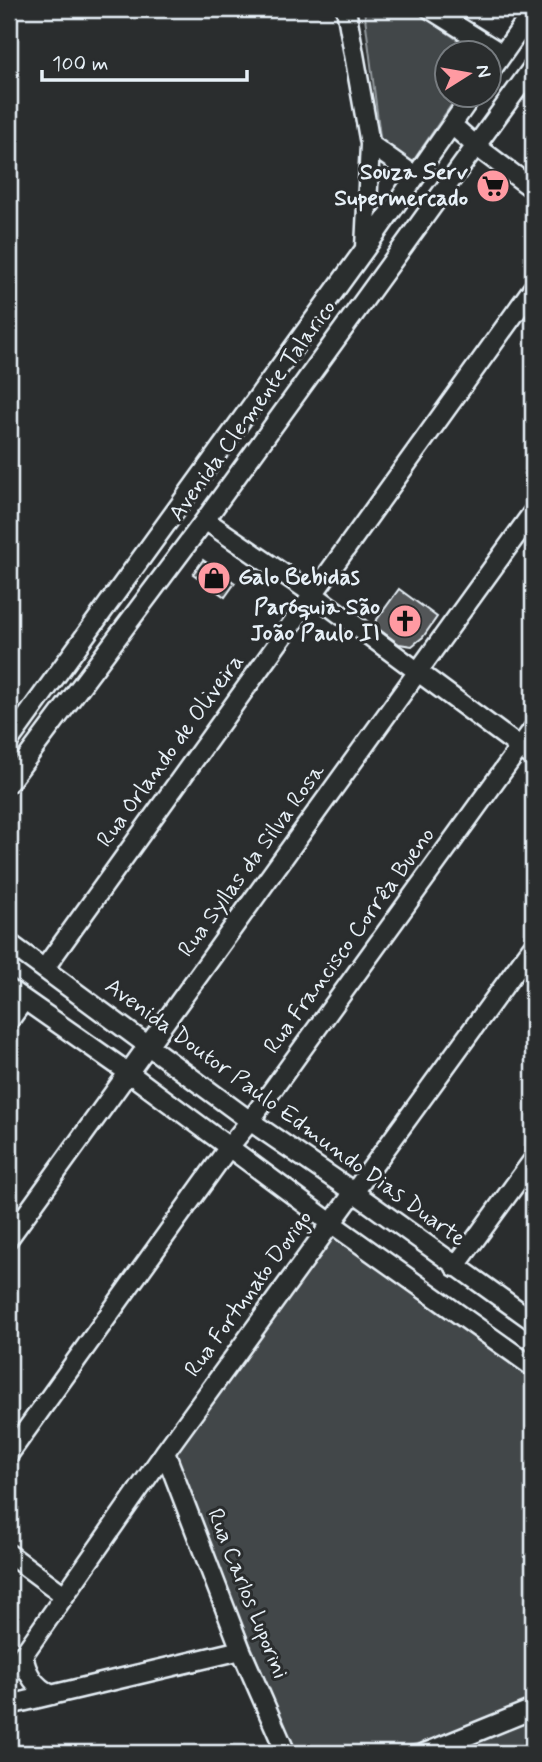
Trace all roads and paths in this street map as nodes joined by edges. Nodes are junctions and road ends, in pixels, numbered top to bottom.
1 (346, 9) edge
2 (430, 9) edge
3 (533, 11) edge
4 (476, 38) edge
5 (504, 51) edge
6 (533, 67) edge
7 (464, 108) edge
8 (452, 125) junction
9 (370, 144) junction
10 (476, 146) junction
11 (415, 176) junction
12 (533, 189) edge
13 (365, 249) junction
14 (533, 288) edge
15 (533, 512) edge
16 (205, 520) junction
17 (313, 594) junction
18 (419, 672) junction
19 (533, 729) edge
20 (9, 741) edge
21 (527, 752) edge
22 (9, 782) edge
23 (9, 943) edge
24 (533, 946) edge
25 (44, 969) junction
26 (9, 989) edge
27 (24, 1000) junction
28 (9, 1021) edge
29 (148, 1046) junction
30 (128, 1073) junction
31 (250, 1121) junction
32 (229, 1147) junction
33 (533, 1160) edge
34 (355, 1193) junction
35 (331, 1223) junction
36 (9, 1238) edge
37 (456, 1267) junction
38 (533, 1321) edge
39 (533, 1367) edge
40 (165, 1452) junction
41 (9, 1454) edge
42 (9, 1554) edge
43 (64, 1595) junction
44 (242, 1650) junction
45 (23, 1654) junction
46 (9, 1675) edge
47 (52, 1695) junction
48 (9, 1705) edge
49 (533, 1709) edge
50 (286, 1753) edge
51 (425, 1753) edge

1 - 9 street
2 - 4 street
3 - 5 street
6 - 10 street, Avenida Clemente Talarico
7 - 8 street, Avenida Clemente Talarico
8 - 10 street
8 - 11 street, Avenida Clemente Talarico
9 - 11 street
9 - 13 street
10 - 12 street
10 - 16 street, Avenida Clemente Talarico
11 - 13 street, Avenida Clemente Talarico
13 - 20 street, Avenida Clemente Talarico
14 - 17 street, Rua Orlando de Oliveira
15 - 18 street, Rua Syllas da Silva Rosa
16 - 17 street
16 - 22 street, Avenida Clemente Talarico
17 - 18 street
17 - 25 street, Rua Orlando de Oliveira
18 - 21 street
18 - 29 street, Rua Syllas da Silva Rosa
19 - 21 street, Rua Francisco Corrêa Bueno
21 - 31 street, Rua Francisco Corrêa Bueno
23 - 25 street, Avenida Doutor Paulo Edmundo Dias Duarte
24 - 34 street, Rua Fortunato Dovigo
25 - 29 street, Avenida Doutor Paulo Edmundo Dias Duarte
26 - 27 street
27 - 28 street
27 - 30 street
29 - 30 street, Rua Syllas da Silva Rosa
29 - 31 street, Avenida Doutor Paulo Edmundo Dias Duarte
30 - 32 street
30 - 36 street, Rua Syllas da Silva Rosa
31 - 32 street, Rua Francisco Corrêa Bueno
31 - 34 street, Avenida Doutor Paulo Edmundo Dias Duarte
32 - 35 street
32 - 41 street, Rua Francisco Corrêa Bueno
33 - 37 street
34 - 35 street, Rua Fortunato Dovigo
34 - 37 street, Avenida Doutor Paulo Edmundo Dias Duarte
35 - 39 street
35 - 40 street, Rua Fortunato Dovigo
37 - 38 street, Avenida Doutor Paulo Edmundo Dias Duarte
40 - 43 street, Rua Fortunato Dovigo
40 - 44 street, Rua Carlos Luporini
42 - 43 street
43 - 45 street, Rua Fortunato Dovigo
44 - 47 street
44 - 50 street, Rua Carlos Luporini
45 - 46 street, Rua Fortunato Dovigo
45 - 47 street
47 - 48 street
49 - 51 street

